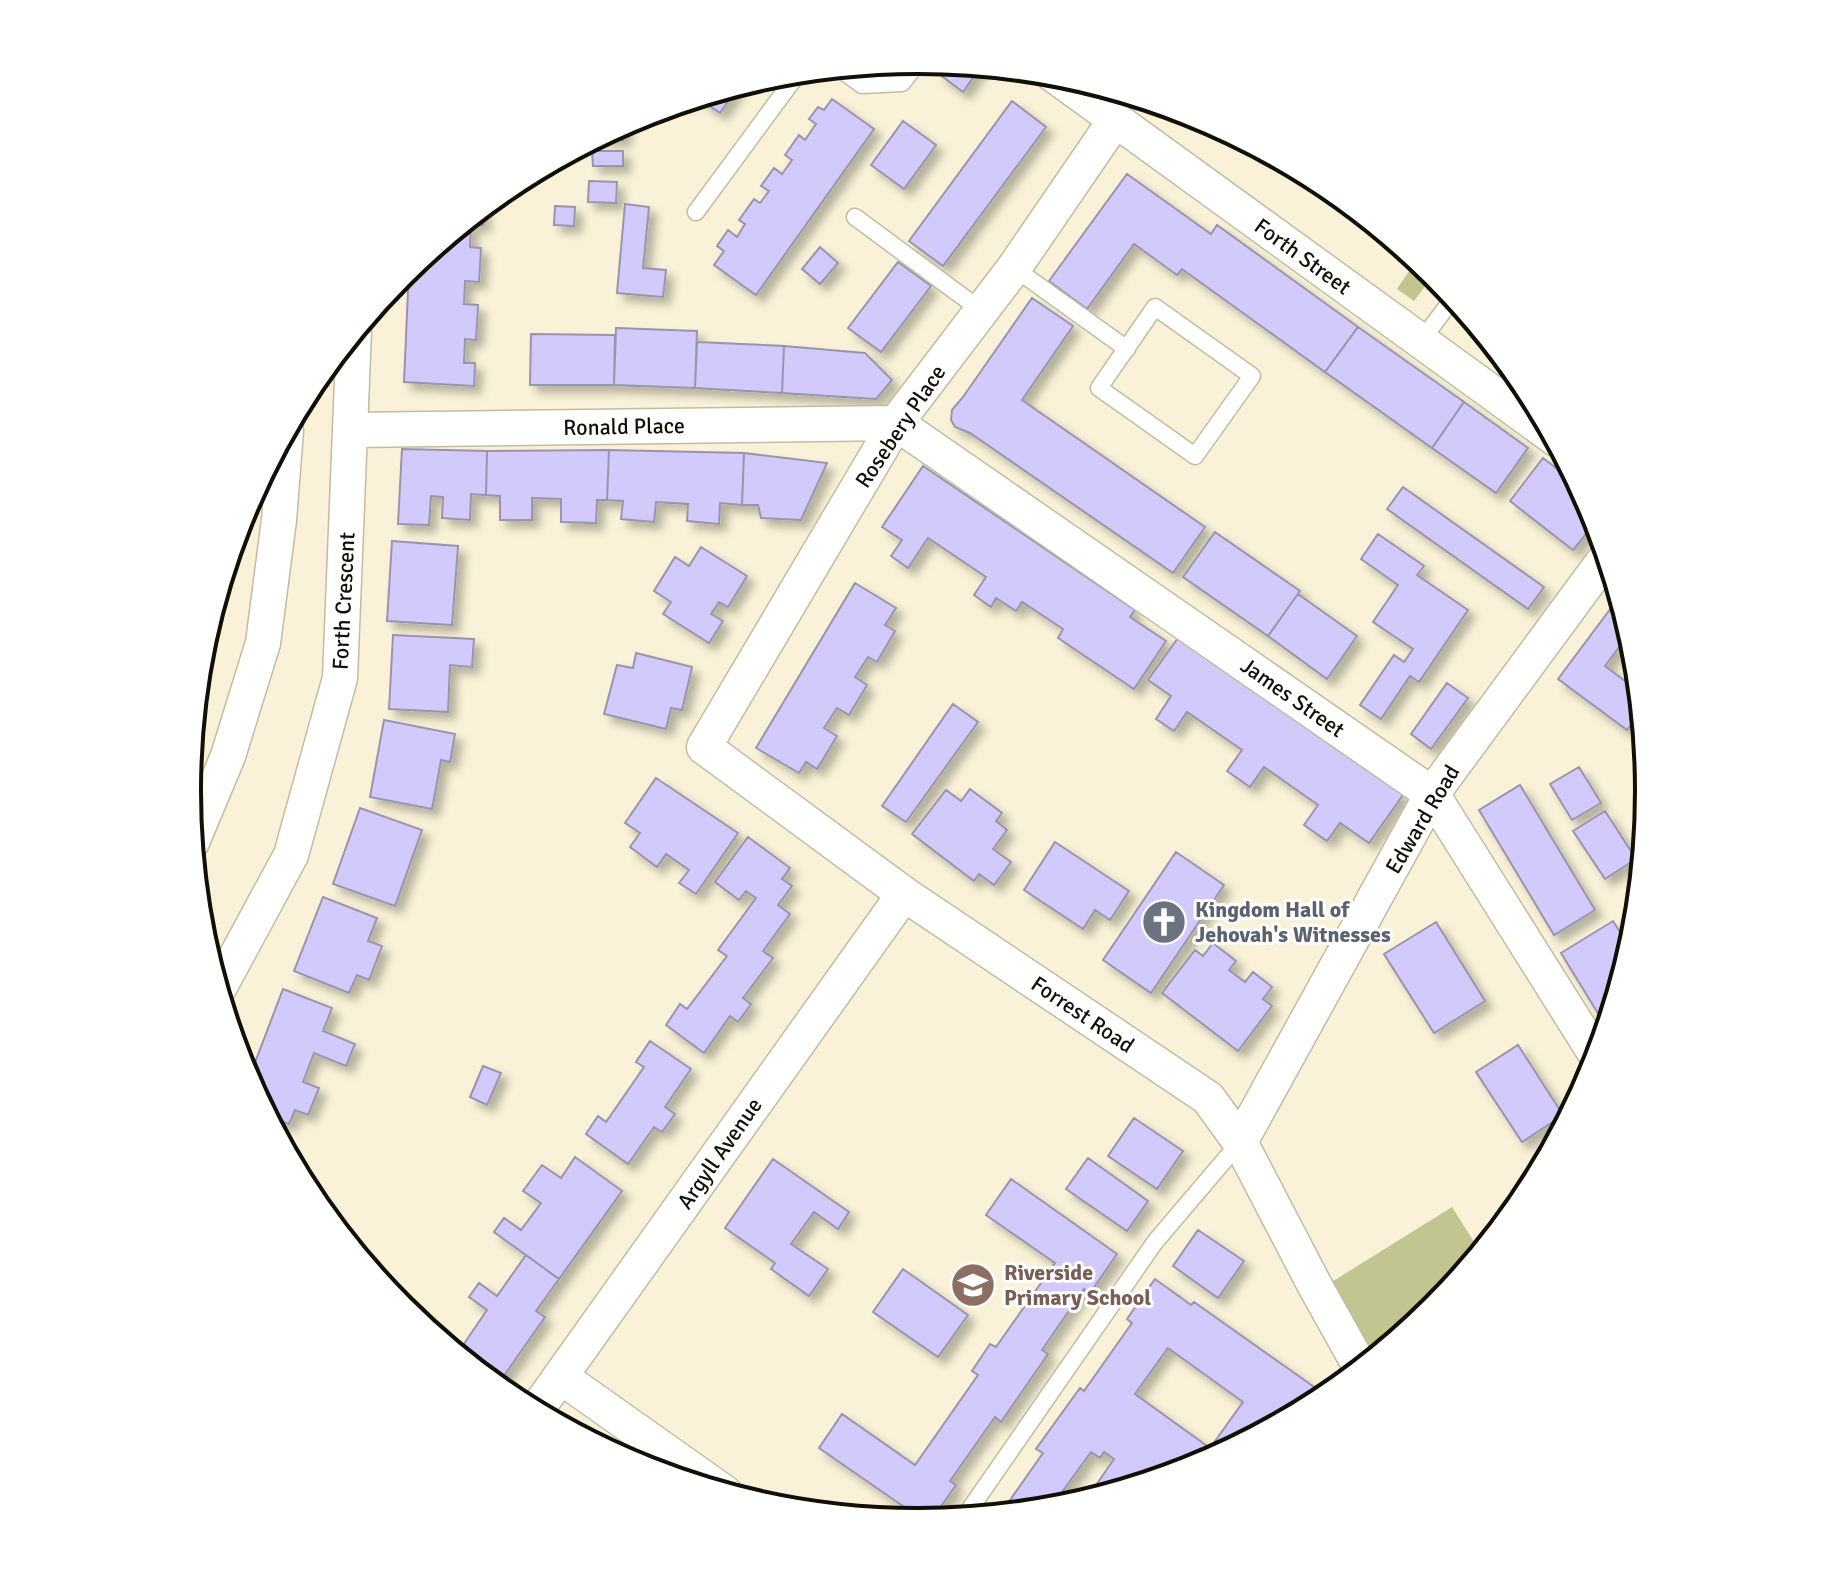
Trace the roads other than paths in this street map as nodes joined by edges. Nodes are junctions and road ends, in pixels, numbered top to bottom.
1 (909, 74) edge
2 (852, 78) edge
3 (788, 86) edge
4 (1078, 92) edge
5 (1116, 119) junction
6 (696, 212) dead end
7 (855, 217) dead end
8 (1014, 268) junction
9 (1447, 306) edge
10 (982, 311) junction
11 (1421, 341) junction
12 (1127, 349) junction
13 (353, 350) edge
14 (896, 423) junction
15 (1534, 423) edge
16 (351, 430) junction
17 (284, 457) edge
18 (1600, 566) edge
19 (704, 747) joint
20 (1432, 794) junction
21 (202, 818) edge
22 (904, 894) junction
23 (225, 977) edge
24 (1589, 1044) edge
25 (1240, 1142) junction
26 (1356, 1360) edge
27 (561, 1377) junction
28 (542, 1402) edge
29 (699, 1474) edge
30 (972, 1506) edge

1 - 2 lane
3 - 6 lane
4 - 5 street, Forth Street
5 - 8 street, Rosebery Place
5 - 11 street, Forth Street
7 - 10 lane
8 - 10 street, Rosebery Place
8 - 12 lane
9 - 11 lane
10 - 14 street, Rosebery Place
11 - 15 street, Forth Street
12 - 12 lane
13 - 16 street, Forth Crescent
14 - 16 street, Ronald Place
14 - 19 street, Rosebery Place
14 - 20 street, James Street
16 - 23 street, Forth Crescent
17 - 21 street
18 - 20 street, Edward Road
19 - 22 street, Forrest Road
20 - 24 street, James Street
20 - 25 street, Edward Road
22 - 25 street, Forrest Road
22 - 27 street, Argyll Avenue
25 - 26 street, Forrest Road
25 - 30 lane
27 - 28 street, Argyll Avenue
27 - 29 street

